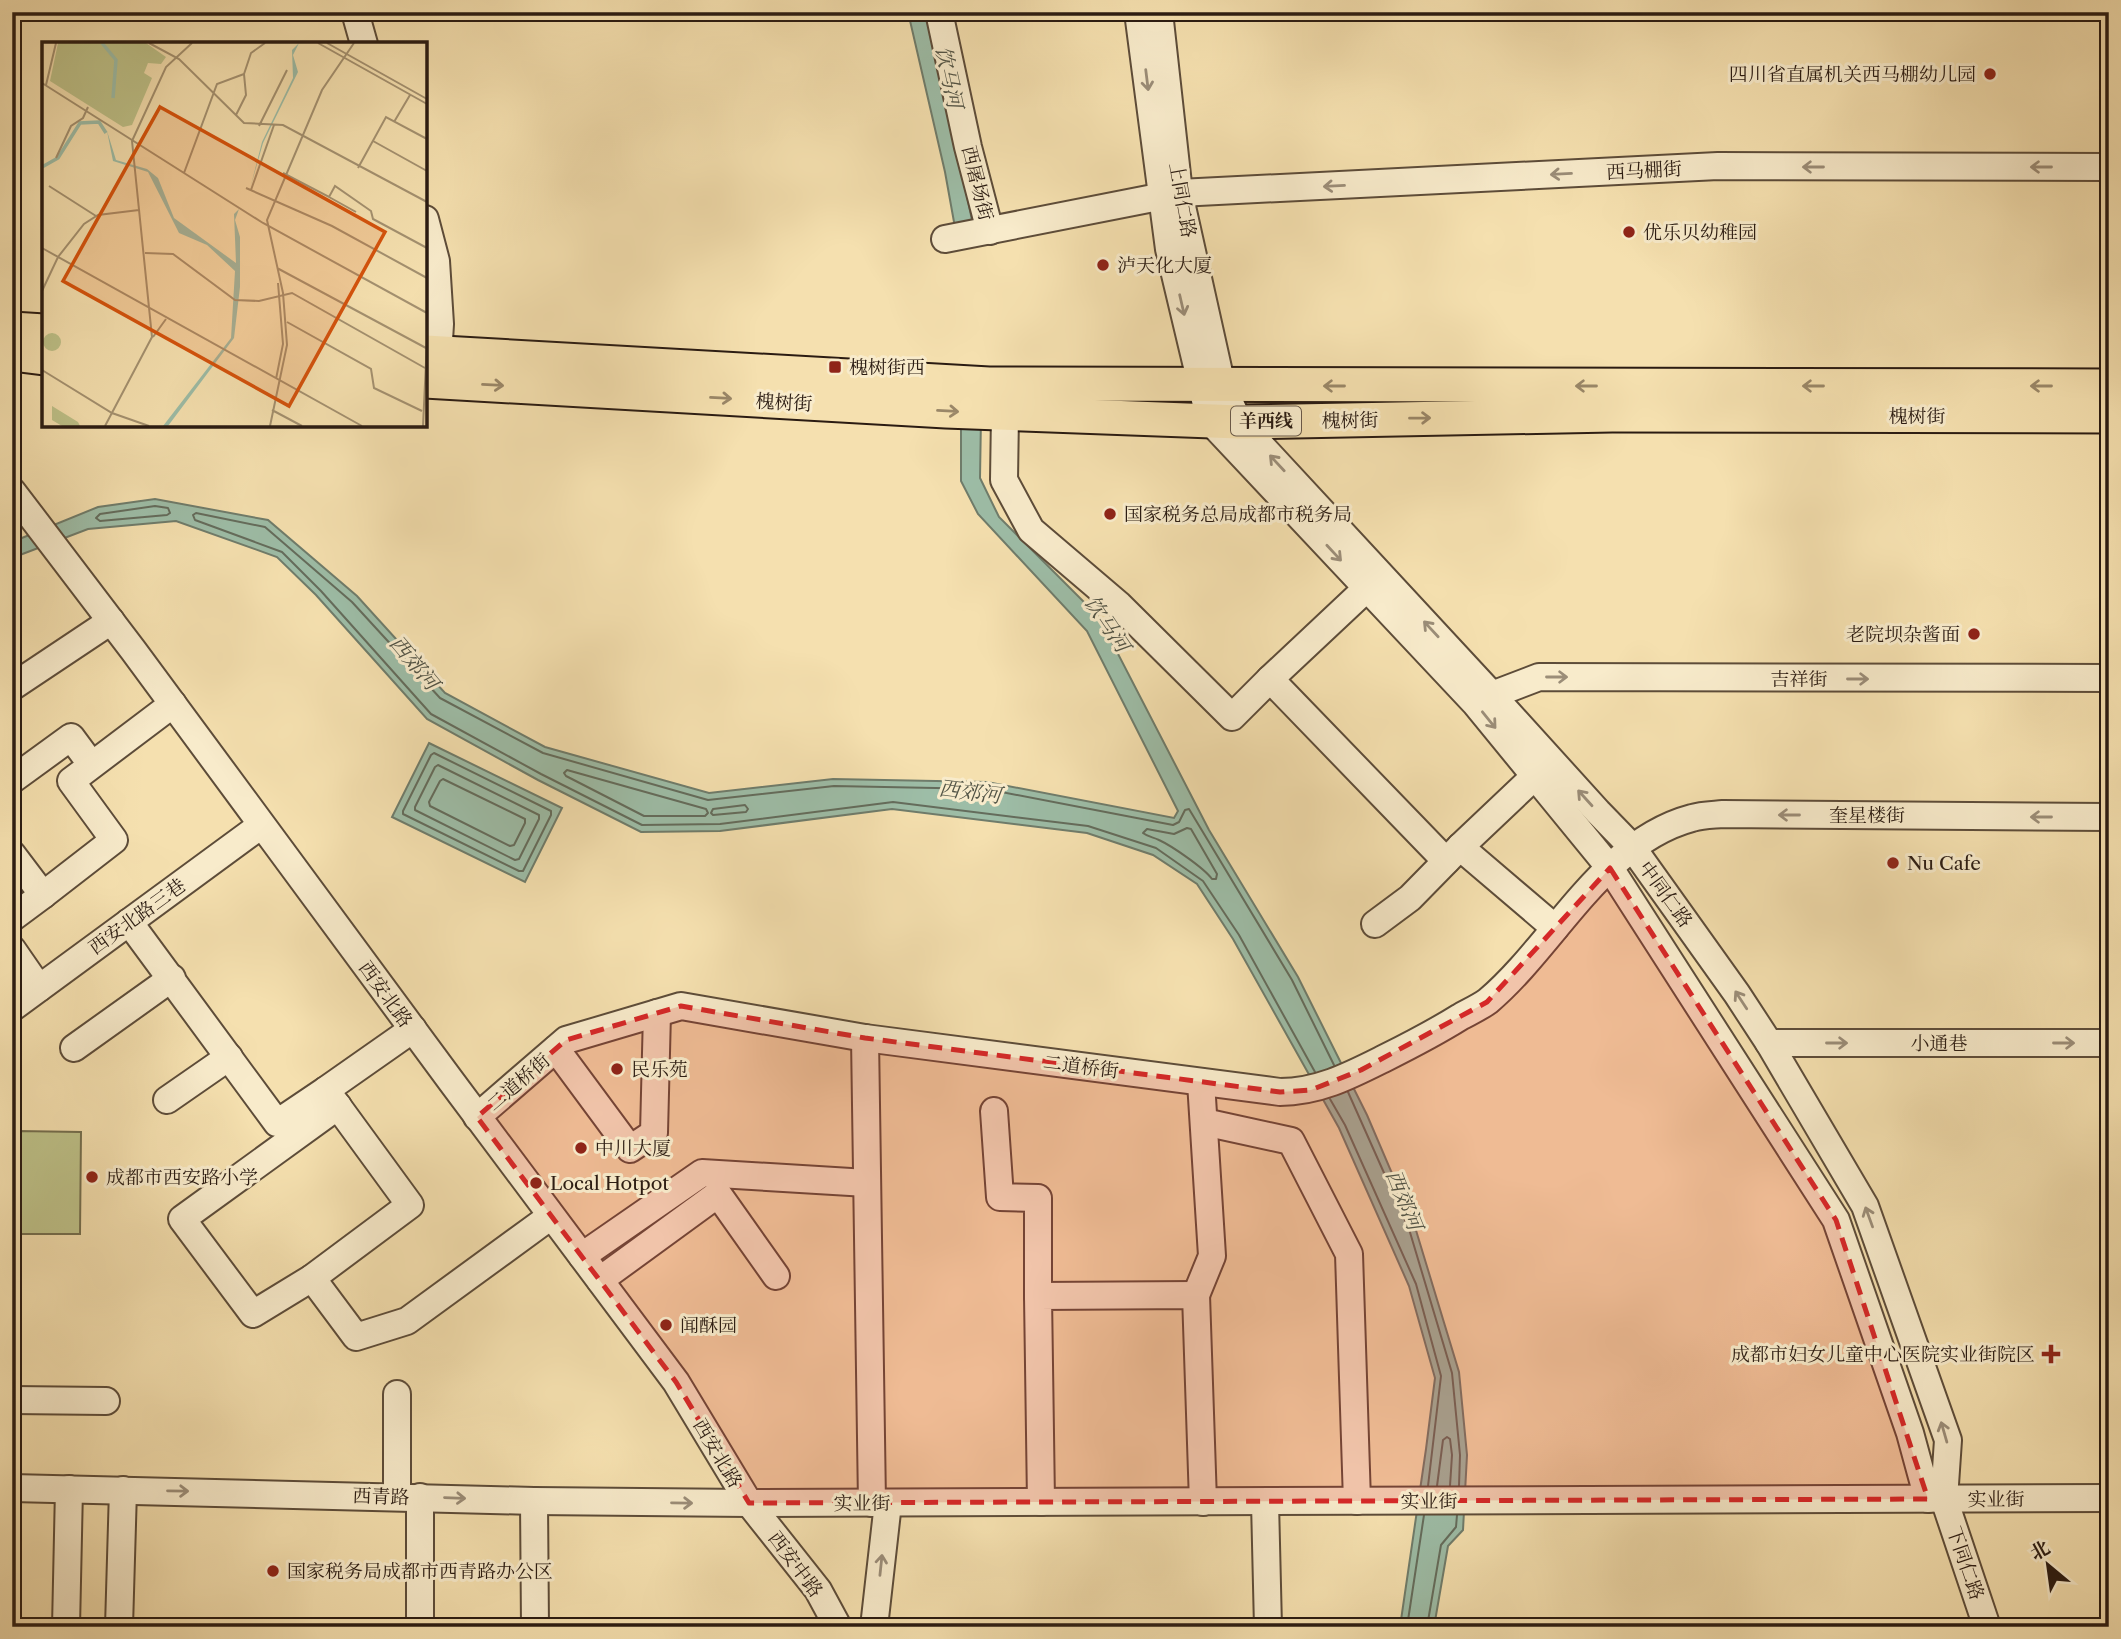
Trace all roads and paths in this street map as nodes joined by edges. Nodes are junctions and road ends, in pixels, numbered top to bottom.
1 (355, 12) edge
2 (939, 12) edge
3 (1138, 12) edge
4 (1159, 12) edge
5 (363, 42) edge
6 (2109, 167) edge
7 (1171, 195) junction
8 (427, 227) edge
9 (990, 231) junction
10 (945, 239) dead end
11 (12, 329) edge
12 (42, 331) edge
13 (12, 354) edge
14 (42, 358) edge
15 (431, 367) edge
16 (1211, 386) junction
17 (2109, 386) edge
18 (1005, 414) junction
19 (2109, 416) edge
20 (1224, 421) junction
21 (14, 493) edge
22 (1367, 588) junction
23 (111, 621) junction
24 (2109, 678) edge
25 (1269, 679) junction
26 (14, 685) edge
27 (1492, 695) junction
28 (173, 704) junction
29 (91, 764) junction
30 (1535, 776) junction
31 (12, 780) edge
32 (2109, 817) edge
33 (262, 826) junction
34 (1632, 847) junction
35 (12, 854) edge
36 (1453, 854) junction
37 (1610, 868) junction
38 (43, 895) junction
39 (12, 918) edge
40 (129, 922) junction
41 (1375, 924) dead end
42 (1555, 928) junction
43 (12, 949) edge
44 (172, 978) junction
45 (39, 988) junction
46 (12, 1007) edge
47 (657, 1013) junction
48 (413, 1029) junction
49 (865, 1038) junction
50 (1769, 1043) junction
51 (2109, 1043) edge
52 (74, 1048) dead end
53 (556, 1049) junction
54 (229, 1057) junction
55 (1202, 1082) junction
56 (332, 1098) junction
57 (167, 1100) dead end
58 (994, 1111) dead end
59 (477, 1116) junction
60 (1204, 1122) junction
61 (867, 1183) junction
62 (551, 1216) junction
63 (582, 1256) junction
64 (776, 1276) dead end
65 (312, 1278) junction
66 (600, 1280) junction
67 (1196, 1295) junction
68 (1038, 1296) junction
69 (397, 1394) dead end
70 (12, 1400) edge
71 (106, 1401) dead end
72 (12, 1488) edge
73 (69, 1489) junction
74 (123, 1490) junction
75 (409, 1497) junction
76 (2109, 1498) edge
77 (1936, 1499) junction
78 (534, 1501) junction
79 (1041, 1502) junction
80 (1203, 1502) junction
81 (1265, 1502) junction
82 (1357, 1502) junction
83 (749, 1503) junction
84 (880, 1503) junction
85 (66, 1627) edge
86 (119, 1627) edge
87 (420, 1627) edge
88 (534, 1627) edge
89 (838, 1627) edge
90 (874, 1627) edge
91 (1268, 1627) edge
92 (1987, 1627) edge

1 - 5 street
2 - 9 street, 西屠场街
3 -> 7 street
4 - 7 street, 上同仁路
6 -> 7 street, 西马棚街
7 - 9 street, 西屠场街
7 - 16 street, 上同仁路
8 - 15 street
9 - 10 street, 西屠场街
11 - 12 main road
13 - 14 main road
15 - 16 main road, 槐树街 / 羊西线
15 -> 18 main road, 槐树街 / 羊西线
17 -> 16 main road, 槐树街 / 羊西线
16 - 20 street, 中同仁路
18 - 20 main road, 槐树街 / 羊西线
18 - 25 street
20 -> 19 main road, 槐树街 / 羊西线
20 -> 22 street, 下同仁路
27 -> 20 street, 中同仁路
21 - 23 street, 西安北路
22 - 25 street
22 -> 30 street, 下同仁路
23 - 26 street
23 - 28 street, 西安北路
27 -> 24 street, 吉祥街
25 - 36 street
34 -> 27 street, 中同仁路
28 - 29 street
28 - 33 street, 西安北路
29 - 31 street
29 - 38 street
30 - 36 street
30 - 37 street, 下同仁路
32 -> 34 street, 奎星楼街
33 - 40 street, 西安北路三巷
33 - 48 street, 西安北路
34 - 37 street, 二道桥街
50 -> 34 street, 中同仁路
35 - 38 street
36 - 41 street
36 - 42 street
37 - 42 street, 二道桥街
37 - 77 street, 下同仁路
38 - 39 street
40 - 44 street
40 - 45 street, 西安北路三巷
42 - 55 street, 二道桥街
43 - 45 street
44 - 52 street
44 - 54 street
45 - 46 street, 西安北路三巷
47 - 49 street, 二道桥街
47 - 53 street, 二道桥街
47 - 53 street
48 - 56 street
48 - 59 street, 西安北路
49 - 55 street, 二道桥街
49 - 61 street
50 -> 51 street, 小通巷
77 -> 50 street, 中同仁路
53 - 59 street, 二道桥街
54 - 56 street
54 - 57 street
55 - 60 street
56 - 65 street
56 - 65 street
58 - 68 street
59 - 62 street, 西安北路
60 - 67 street
60 - 82 street
61 - 63 street
61 - 84 street
62 - 63 street, 西安北路
62 - 65 street
63 - 66 street, 西安北路
64 - 66 street
66 - 83 street, 西安北路
67 - 68 street
67 - 80 street
68 - 79 street
69 - 75 street
70 - 71 street
72 - 73 street, 西青路
73 - 74 street, 西青路
73 - 85 street
74 -> 75 street, 西青路
74 - 86 street
75 -> 78 street, 西青路
75 - 87 street
76 - 77 street, 实业街
77 - 82 street, 实业街
77 - 92 street, 下同仁路
78 -> 83 street, 西青路
78 - 88 street
79 - 80 street, 实业街
79 - 84 street, 实业街
80 - 81 street, 实业街
81 - 82 street, 实业街
81 - 91 street
83 - 84 street, 实业街
83 - 89 street, 西安中路
90 -> 84 street

